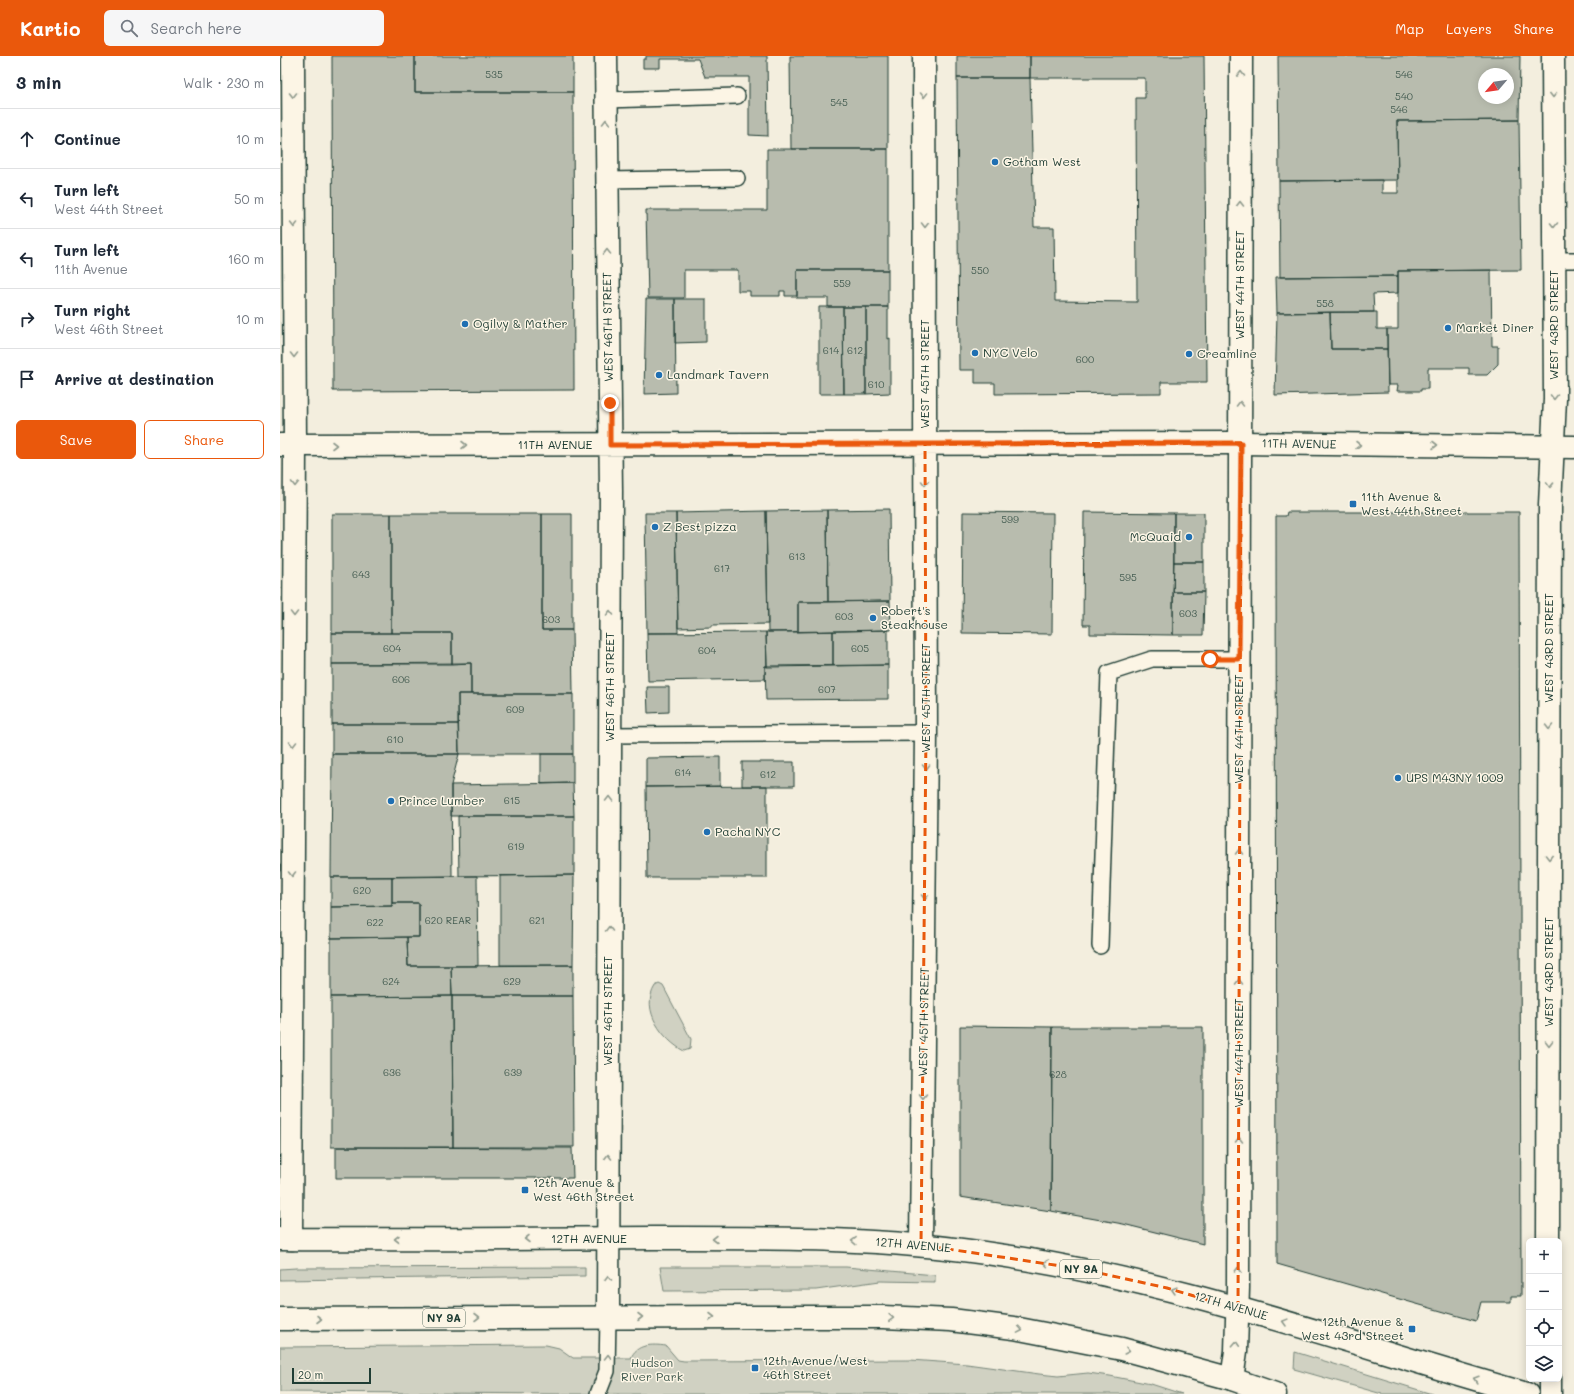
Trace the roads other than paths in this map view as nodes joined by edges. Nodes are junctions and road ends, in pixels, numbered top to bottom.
1 (293, 56) edge
2 (606, 56) edge
3 (924, 56) edge
4 (1241, 56) edge
5 (1553, 56) edge
6 (737, 96) dead end
7 (606, 100) junction
8 (737, 178) dead end
9 (606, 180) junction
10 (1564, 260) edge
11 (1241, 443) junction
12 (925, 444) junction
13 (288, 445) edge
14 (610, 445) junction
15 (1552, 446) junction
16 (1574, 446) edge
17 (1239, 659) junction
18 (926, 733) junction
19 (609, 735) junction
20 (1100, 946) dead end
21 (608, 1238) junction
22 (1548, 1238) edge
23 (285, 1240) edge
24 (921, 1245) junction
25 (1238, 1309) junction
26 (608, 1317) junction
27 (280, 1319) edge
28 (1232, 1379) junction
29 (1550, 1382) edge
30 (598, 1394) edge
31 (1275, 1394) edge
32 (1527, 1394) edge
33 (1550, 1394) edge

1 -> 13 main road
2 - 7 main road, WEST 46TH STREET
3 -> 12 main road, WEST 45TH STREET
11 -> 4 main road, WEST 44TH STREET
5 -> 10 main road, WEST 43RD STREET
6 - 7 lane
9 -> 7 main road, WEST 46TH STREET
8 - 9 lane
14 -> 9 main road, WEST 46TH STREET
10 -> 15 main road, WEST 43RD STREET
11 - 12 main road, 11TH AVENUE
11 -> 15 main road, 11TH AVENUE
11 - 17 main road, WEST 44TH STREET
12 - 14 main road, 11TH AVENUE
12 -> 18 main road, WEST 45TH STREET
13 -> 14 main road, 11TH AVENUE
13 -> 23 main road
19 -> 14 main road, WEST 46TH STREET
15 - 16 main road, 11TH AVENUE
15 -> 22 main road, WEST 43RD STREET
17 - 20 lane
25 -> 17 main road, WEST 44TH STREET
18 - 19 lane
18 -> 24 main road, WEST 45TH STREET
21 -> 19 main road, WEST 46TH STREET
21 -> 23 main road, 12TH AVENUE / NY 9A
24 -> 21 main road, 12TH AVENUE / NY 9A
26 -> 21 main road, WEST 46TH STREET
25 -> 24 main road, 12TH AVENUE / NY 9A
28 -> 25 main road, WEST 44TH STREET
32 -> 25 main road, 12TH AVENUE / NY 9A
27 -> 26 main road, NY 9A
26 -> 28 main road, NY 9A
30 -> 26 lane
28 - 31 main road, NY 9A
29 - 33 main road

